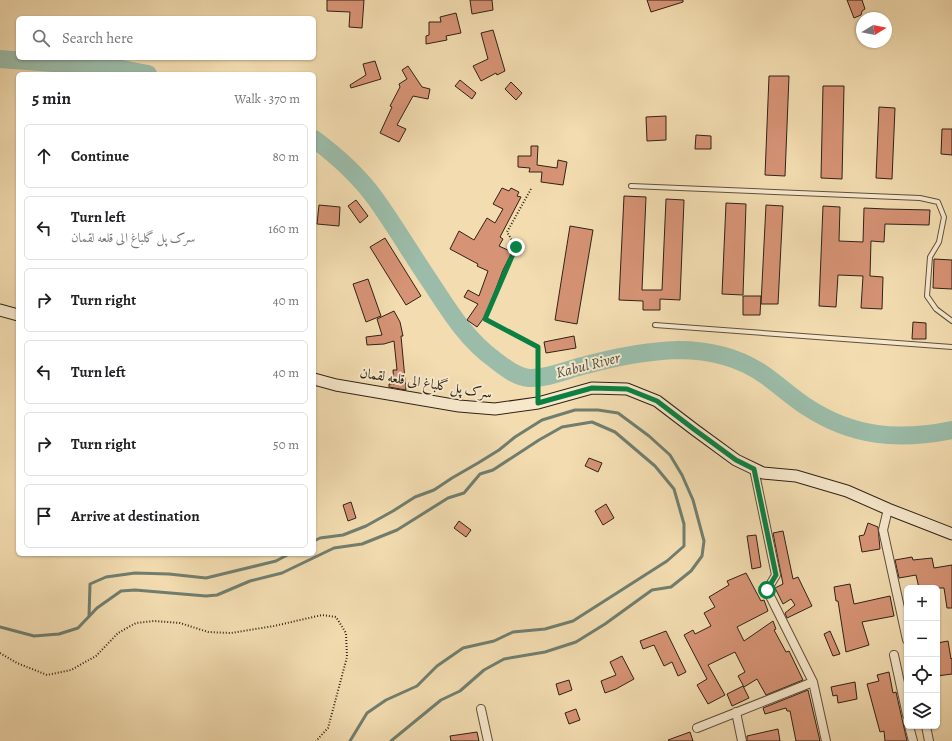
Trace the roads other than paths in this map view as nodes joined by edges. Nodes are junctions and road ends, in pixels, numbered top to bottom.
1 (630, 186) dead end
2 (0, 310) edge
3 (16, 314) edge
4 (952, 321) edge
5 (655, 325) dead end
6 (952, 347) edge
7 (316, 380) edge
8 (754, 469) junction
9 (888, 509) junction
10 (952, 534) edge
11 (904, 626) edge
12 (894, 655) dead end
13 (813, 682) junction
14 (904, 701) edge
15 (482, 709) dead end
16 (736, 712) junction
17 (697, 728) dead end
18 (910, 729) edge
19 (927, 729) edge
20 (488, 741) edge
21 (742, 741) edge
22 (826, 741) edge
23 (913, 741) edge
24 (929, 741) edge

1 - 4 lane
2 - 3 street
5 - 6 lane
7 - 8 street, سرک پل گلباغ الی قلعه لقمان
8 - 9 street, سرک پل گلباغ الی قلعه لقمان
8 - 13 street
9 - 10 street, سرک پل گلباغ الی قلعه لقمان
9 - 11 street
12 - 14 street
13 - 16 street
13 - 22 street
15 - 20 street
16 - 17 street
16 - 21 street
18 - 23 street
19 - 24 street

